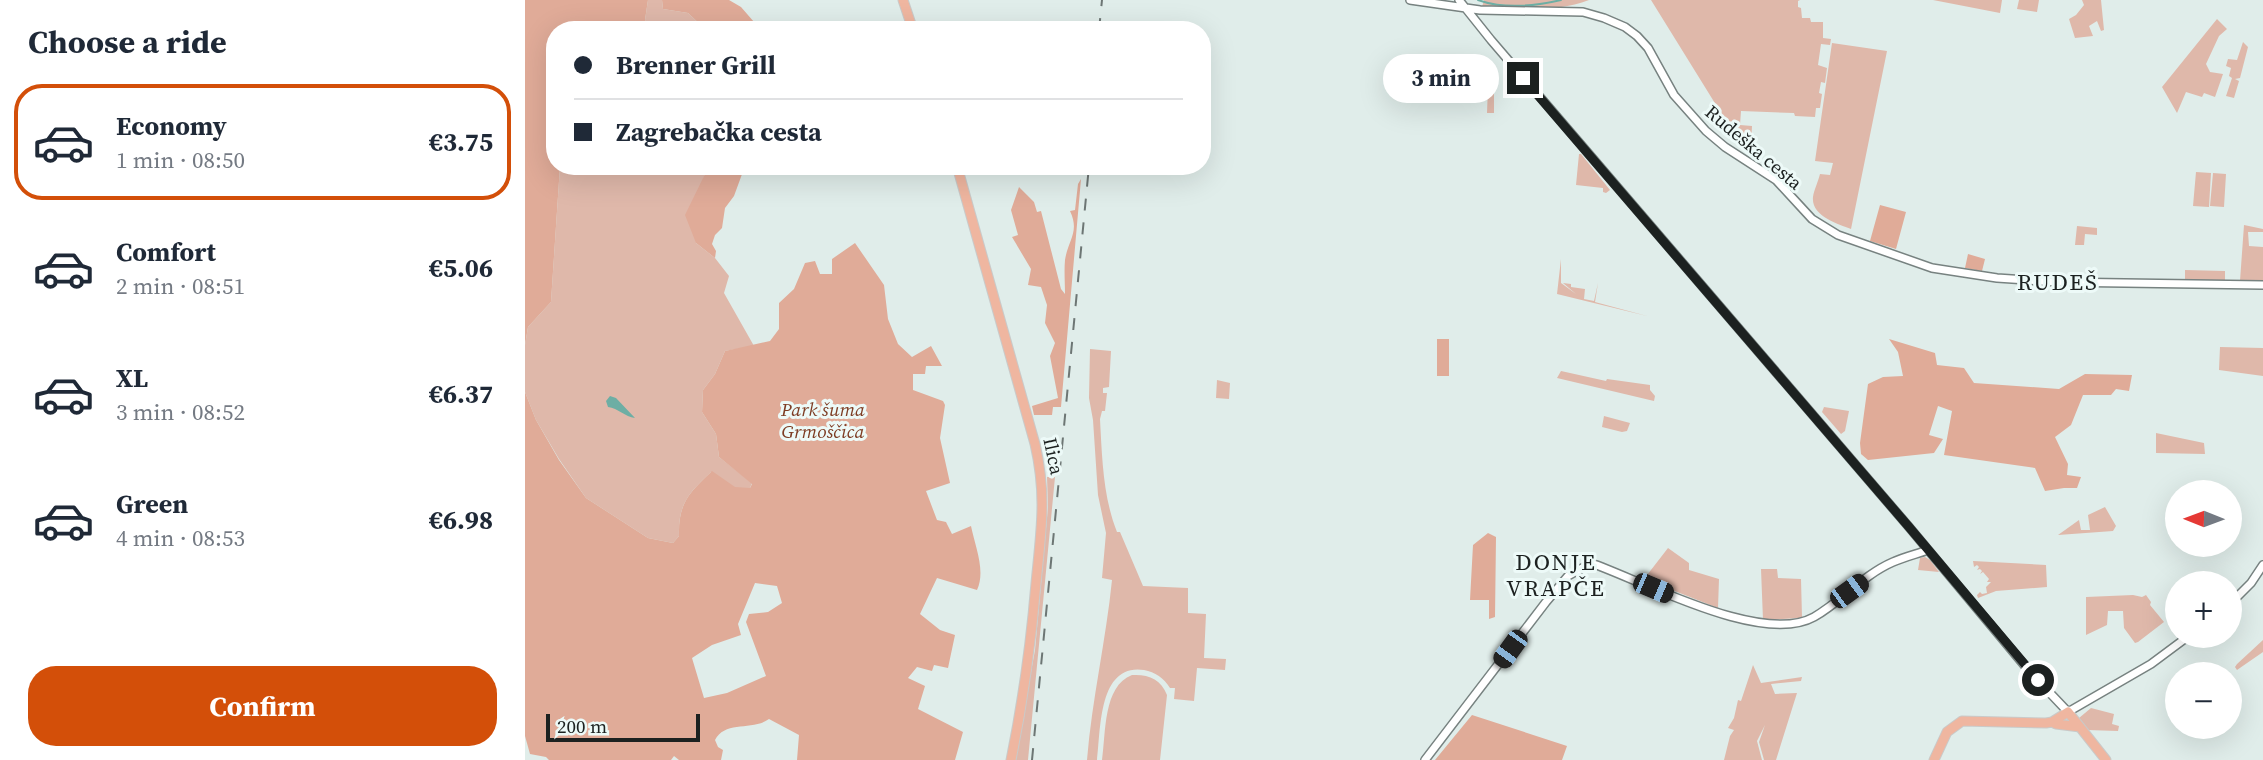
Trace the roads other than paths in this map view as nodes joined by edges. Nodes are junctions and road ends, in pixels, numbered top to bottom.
1 (902, 0) edge
2 (1410, 0) edge
3 (1459, 0) edge
4 (1465, 8) junction
5 (910, 21) edge
6 (960, 175) edge
7 (2263, 285) edge
8 (1928, 550) junction
9 (2263, 565) edge
10 (2242, 592) edge
11 (2173, 648) edge
12 (2068, 712) junction
13 (2052, 722) junction
14 (2080, 727) junction
15 (1011, 760) edge
16 (1425, 760) edge
17 (1934, 760) edge
18 (2106, 760) edge

1 - 5 main road
2 - 4 street, Rudeška cesta
3 - 4 street
4 - 7 street, Rudeška cesta
4 - 8 street
6 - 15 main road, Ilica
8 - 12 street
8 - 16 street
9 - 10 street
11 - 12 street
12 - 13 main road
12 - 14 main road
13 - 14 main road
13 - 17 main road
14 - 18 main road

